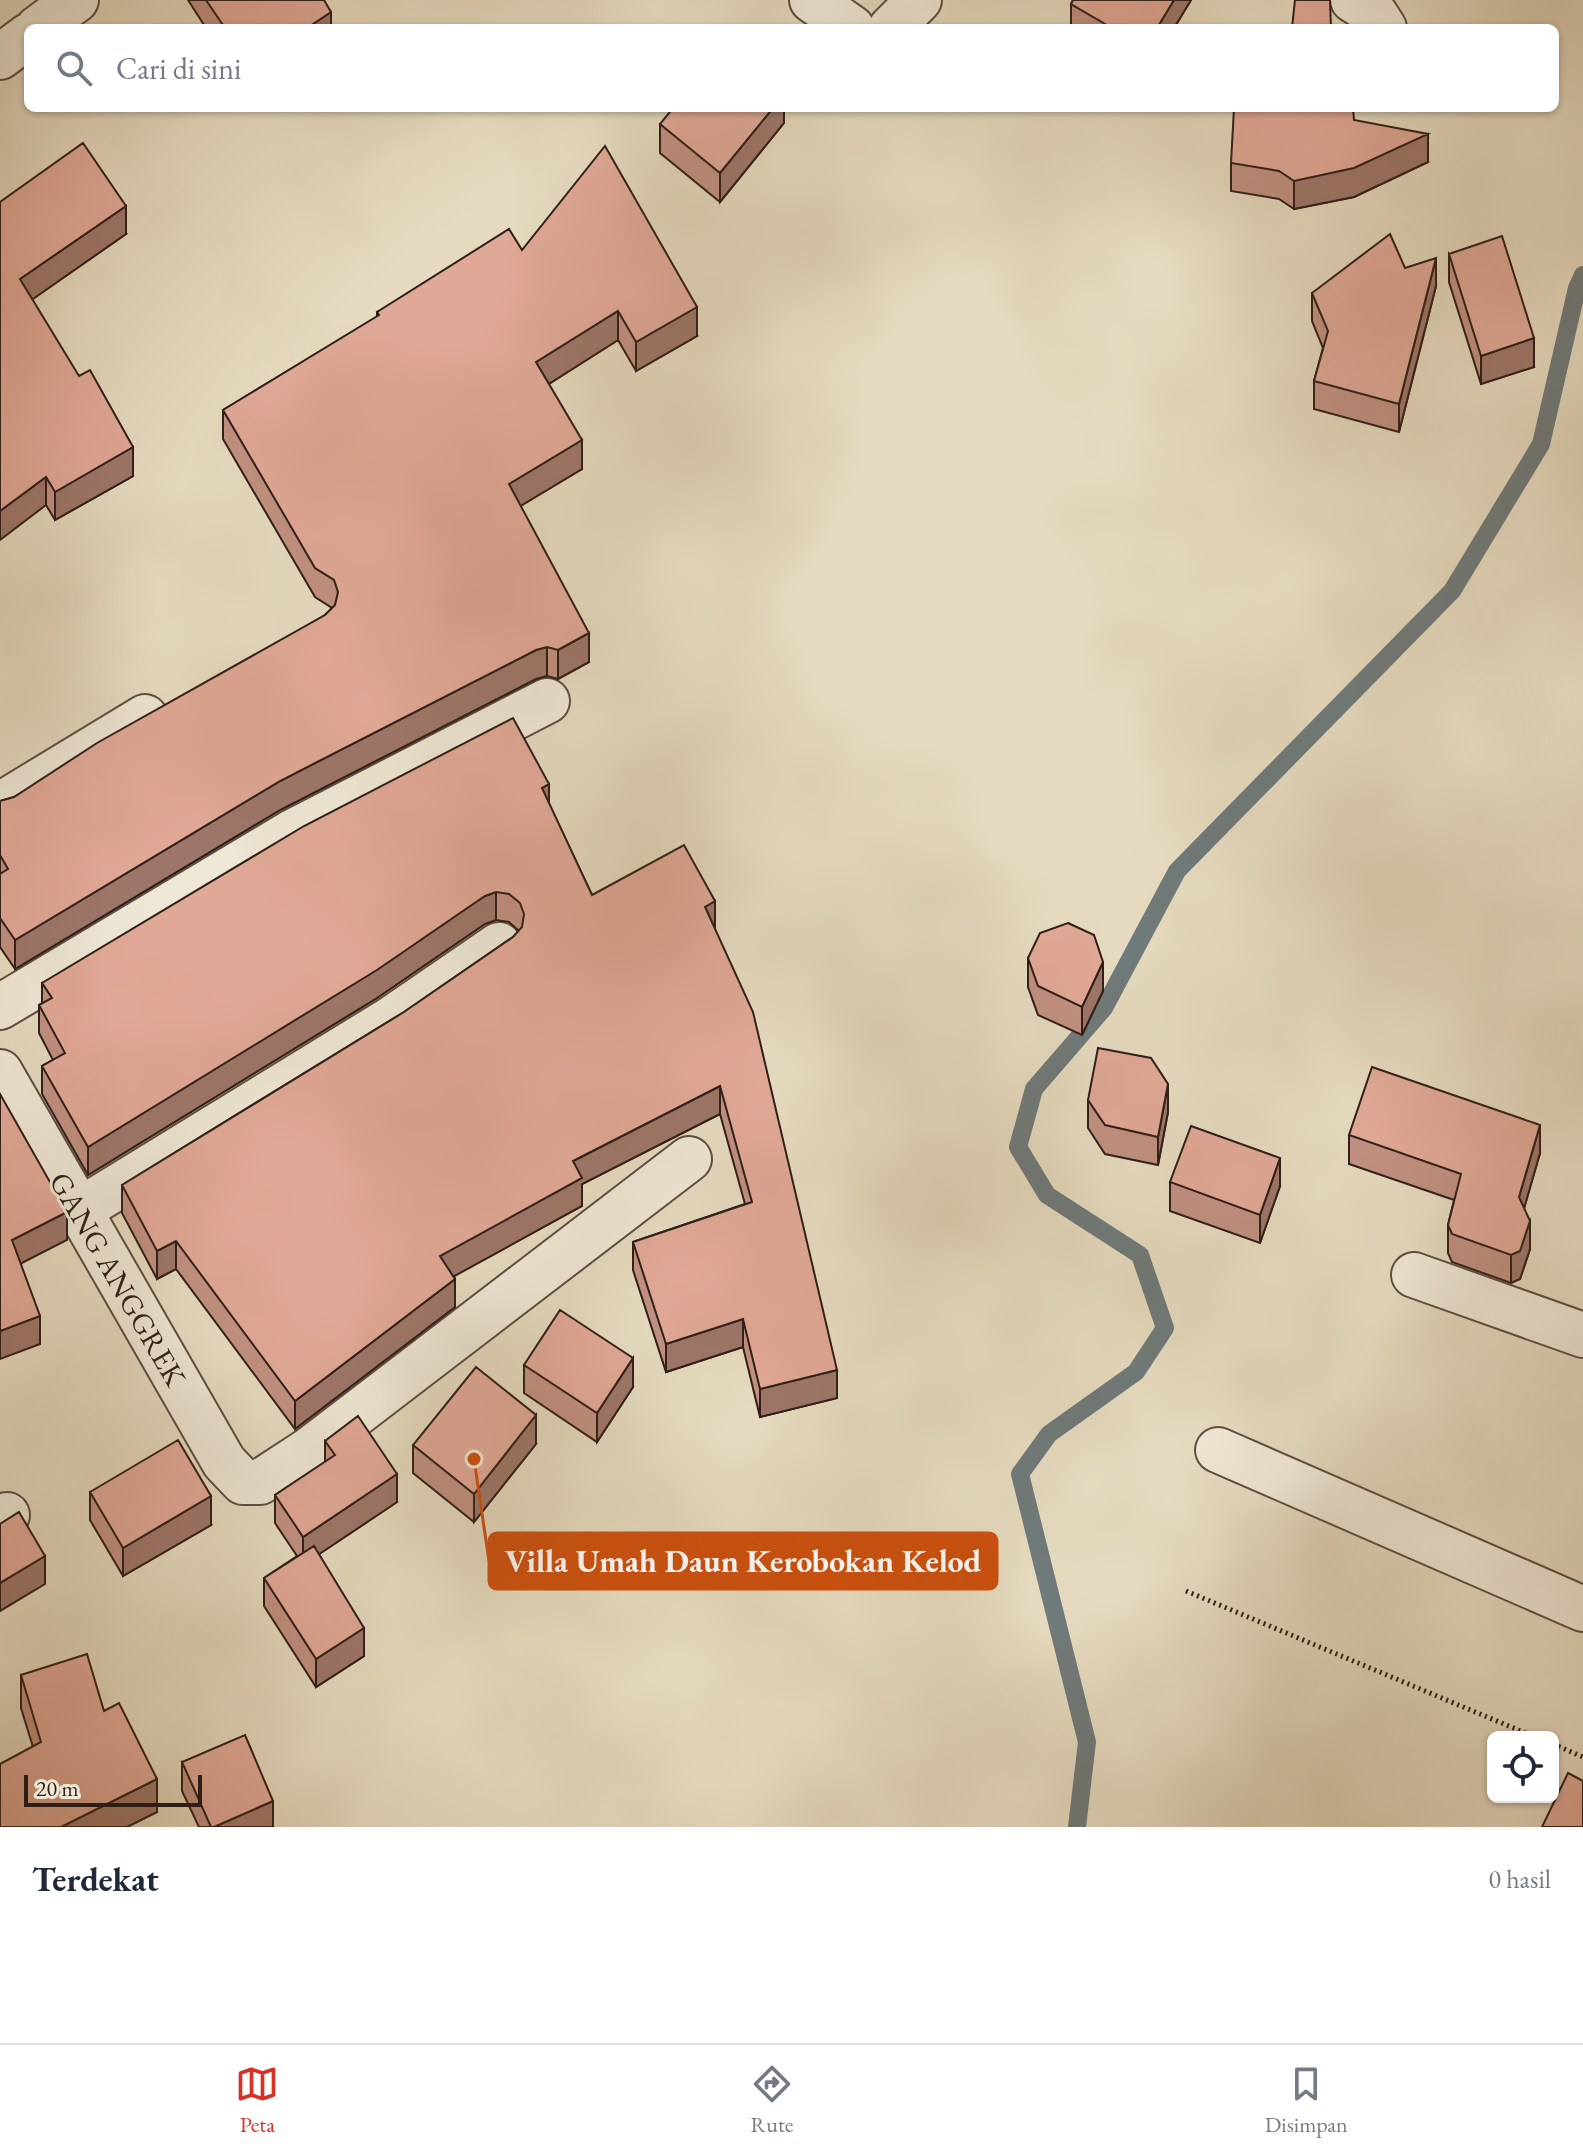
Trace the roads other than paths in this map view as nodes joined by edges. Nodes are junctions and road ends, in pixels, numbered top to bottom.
1 (76, 0) edge
2 (812, 0) edge
3 (919, 0) edge
4 (1353, 0) edge
5 (43, 24) edge
6 (846, 24) edge
7 (895, 24) edge
8 (1381, 24) edge
9 (24, 39) edge
10 (0, 57) edge
11 (178, 698) edge
12 (547, 701) dead end
13 (0, 805) edge
14 (499, 945) edge
15 (0, 1007) edge
16 (0, 1072) edge
17 (689, 1159) dead end
18 (78, 1211) junction
19 (1414, 1275) dead end
20 (1583, 1335) edge
21 (1218, 1450) dead end
22 (1583, 1609) edge

1 - 5 street
2 - 6 street
3 - 7 street
4 - 8 street
9 - 10 street
11 - 13 street
12 - 15 street
14 - 18 street
16 - 18 street, GANG ANGGREK
17 - 18 street, GANG ANGGREK
19 - 20 street
21 - 22 street

